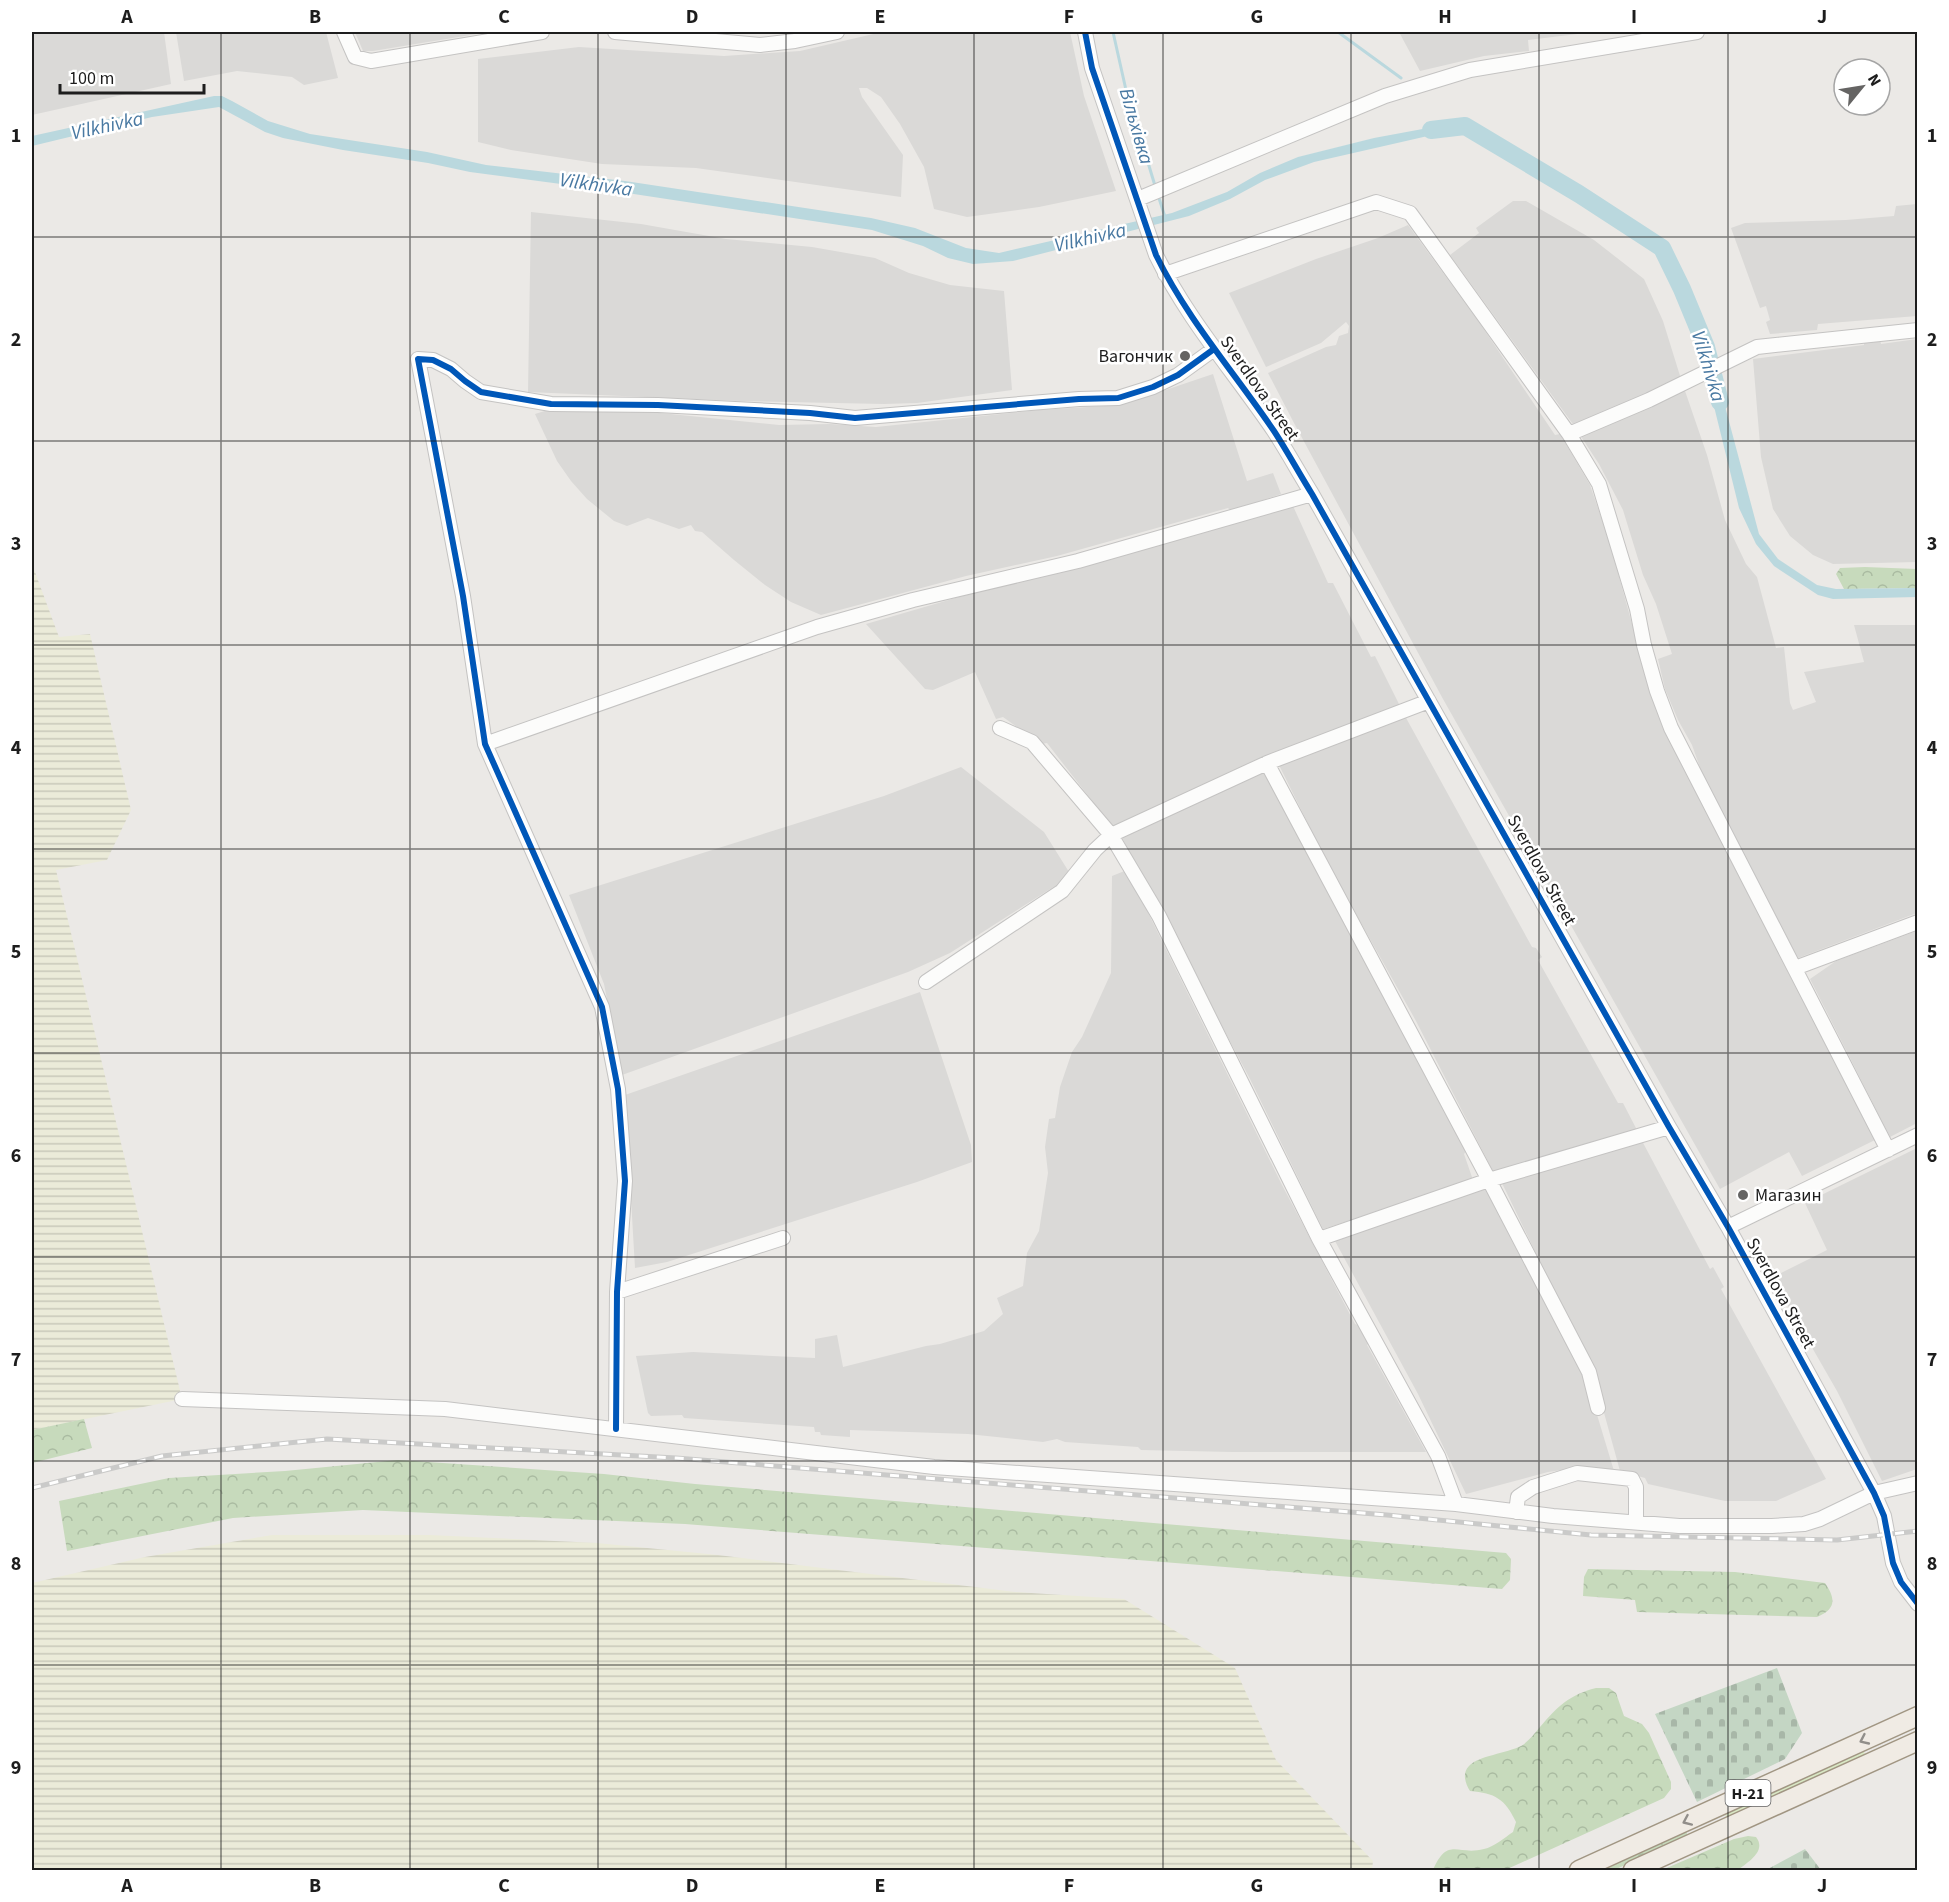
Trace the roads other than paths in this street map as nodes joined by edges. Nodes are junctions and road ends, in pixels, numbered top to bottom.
1 (344, 32) edge
2 (542, 32) edge
3 (615, 32) edge
4 (837, 32) edge
5 (1085, 32) edge
6 (1697, 32) edge
7 (1140, 205) junction
8 (1165, 274) junction
9 (1917, 330) edge
10 (1214, 350) junction
11 (1569, 434) junction
12 (1312, 494) junction
13 (1429, 701) junction
14 (1000, 728) dead end
15 (486, 744) junction
16 (1267, 764) junction
17 (1111, 836) junction
18 (1917, 922) edge
19 (1795, 968) junction
20 (926, 982) dead end
21 (1670, 1127) junction
22 (1917, 1136) edge
23 (1888, 1150) junction
24 (1489, 1180) junction
25 (1728, 1227) junction
26 (783, 1238) dead end
27 (1318, 1239) junction
28 (617, 1292) junction
29 (182, 1399) dead end
30 (1598, 1408) dead end
31 (616, 1429) junction
32 (1917, 1483) edge
33 (1874, 1493) junction
34 (1456, 1504) junction
35 (1516, 1512) junction
36 (1636, 1522) junction
37 (1917, 1604) edge
38 (1917, 1716) edge
39 (1917, 1741) edge
40 (1579, 1870) edge
41 (1633, 1870) edge

1 - 2 street
3 - 4 street
5 - 7 street, Sverdlova Street
6 - 7 street
7 - 8 street, Sverdlova Street
8 - 10 street, Sverdlova Street
8 - 11 street
9 - 11 street
10 - 12 street, Sverdlova Street
10 - 15 street
11 - 19 street
12 - 13 street, Sverdlova Street
12 - 15 street
13 - 16 street
13 - 21 street, Sverdlova Street
14 - 17 street
15 - 28 street
16 - 17 street
16 - 24 street
17 - 20 street
17 - 27 street
18 - 19 street
19 - 23 street
21 - 24 street
21 - 25 street, Sverdlova Street
22 - 23 street
23 - 25 street
24 - 27 street
24 - 30 street
25 - 33 street, Sverdlova Street
26 - 28 street
27 - 34 street
28 - 31 street
29 - 31 street
31 - 34 street
32 - 33 street
33 - 36 street
33 - 37 street, Sverdlova Street
34 - 35 street
35 - 36 street
35 - 36 street
38 -> 40 main road, Н-21
39 - 41 main road, Н-21

